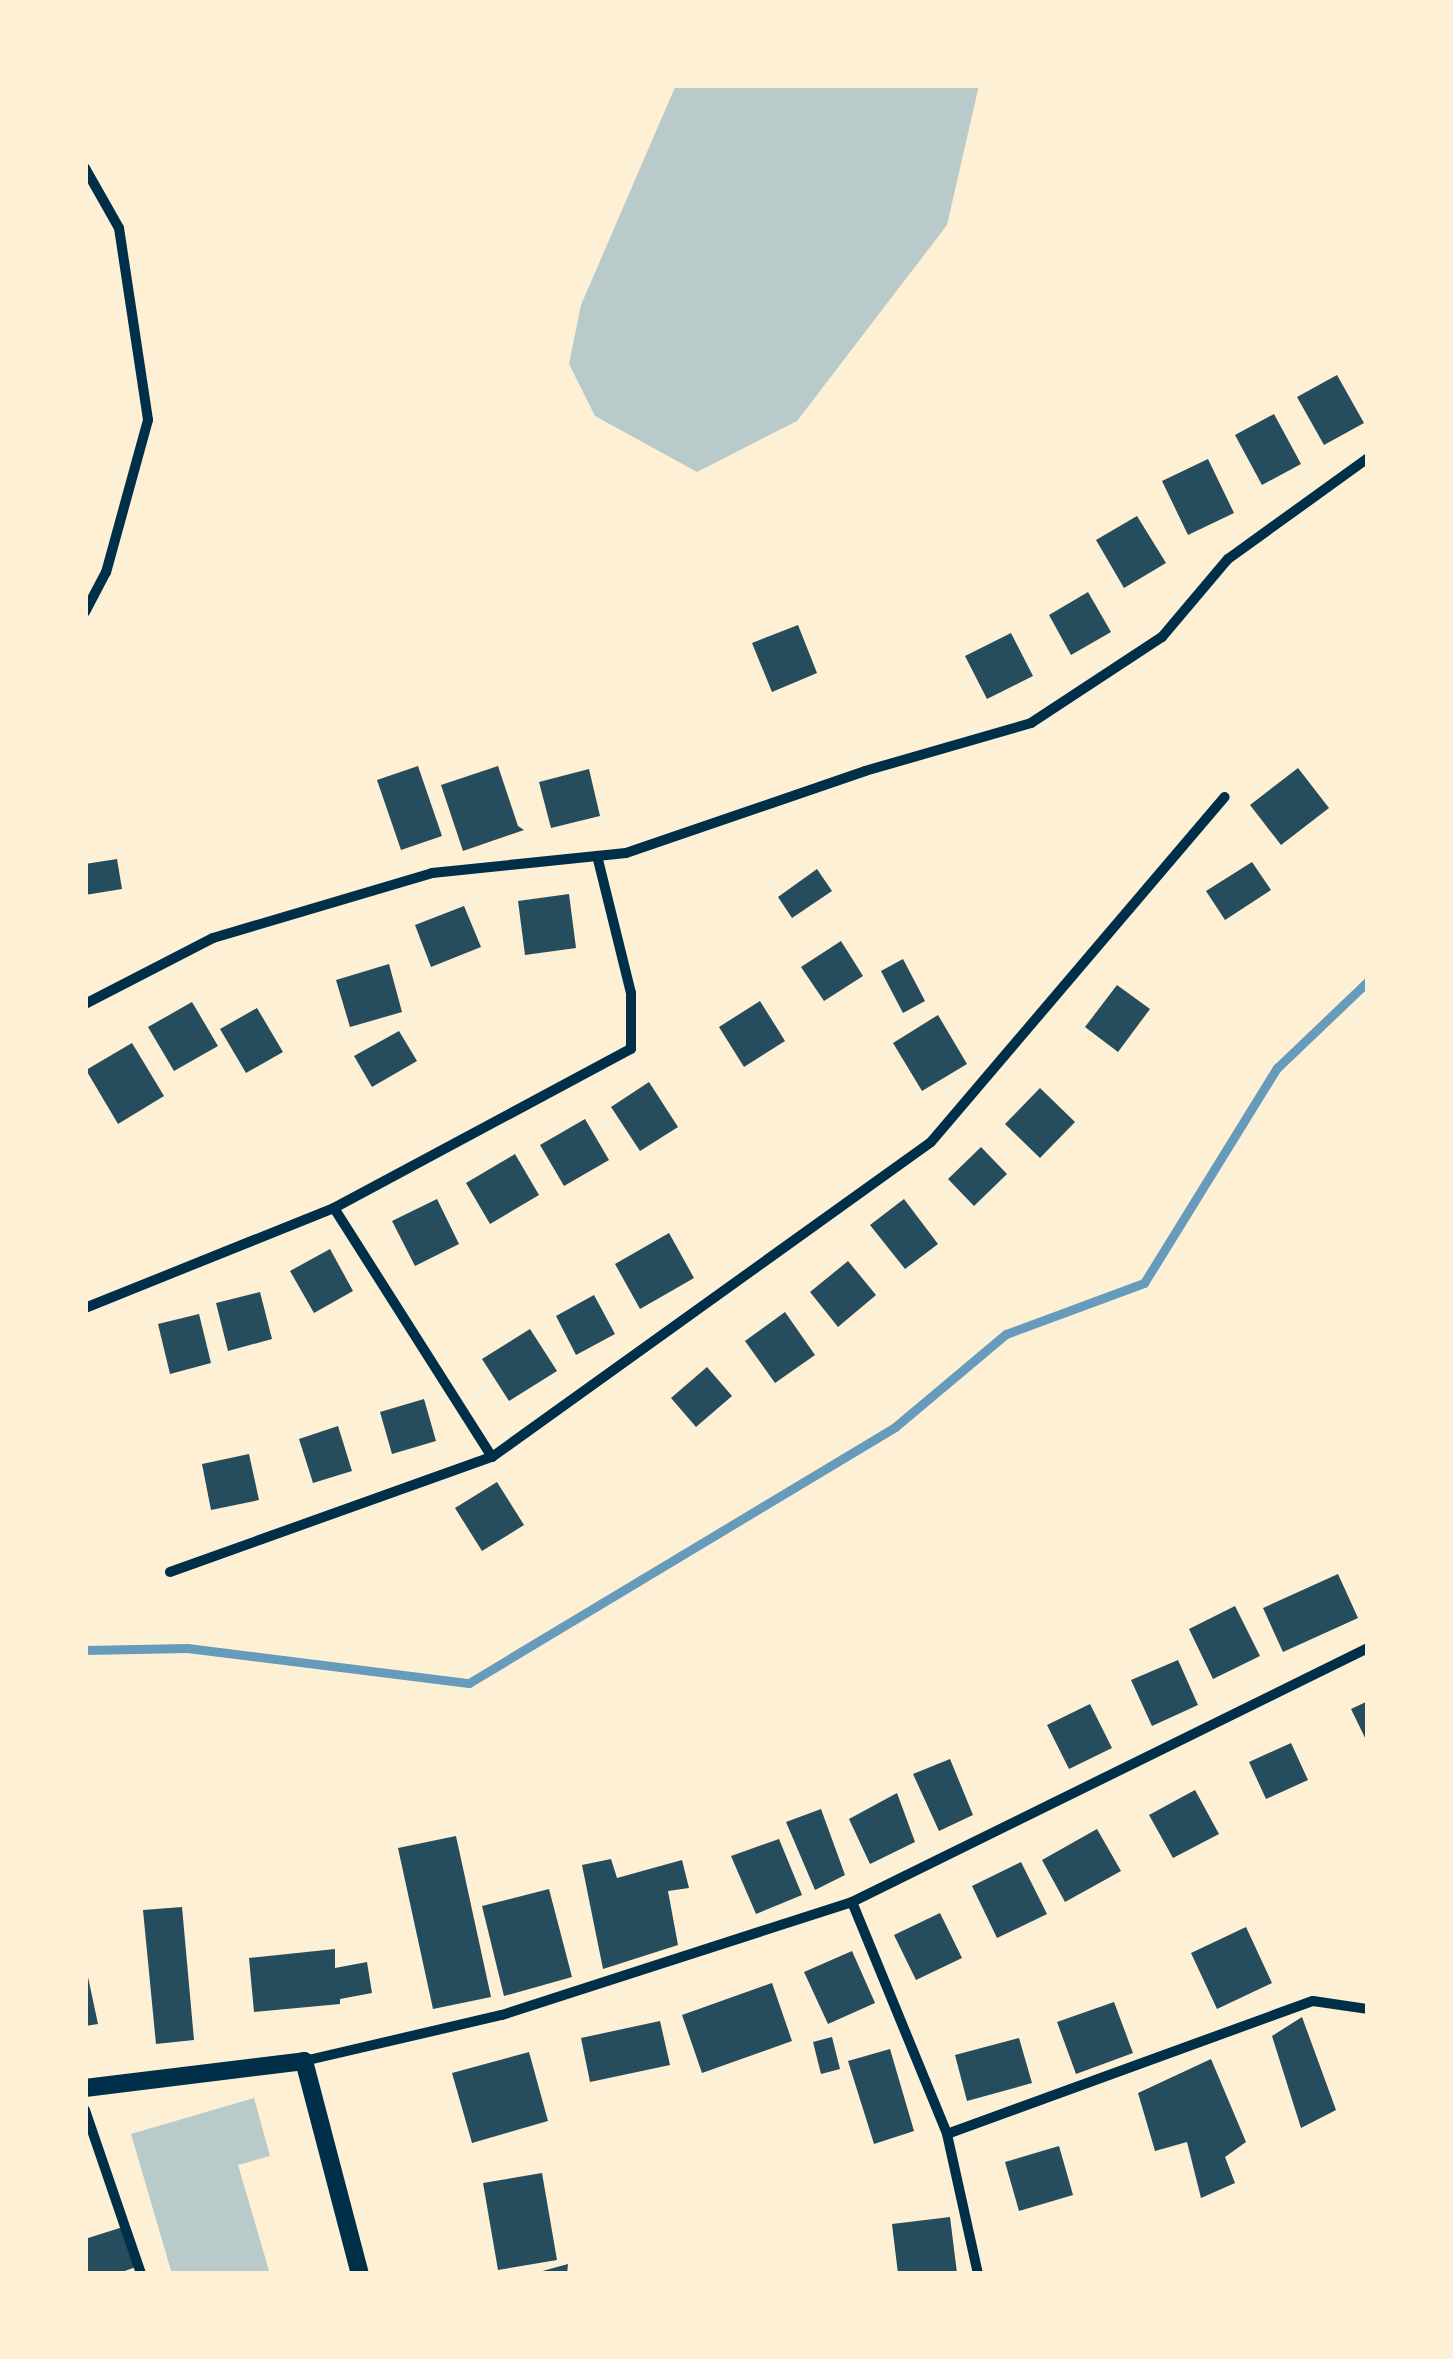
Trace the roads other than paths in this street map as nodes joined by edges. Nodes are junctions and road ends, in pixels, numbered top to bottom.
1 (85, 168) edge
2 (1368, 458) edge
3 (85, 612) edge
4 (1225, 797) dead end
5 (597, 856) junction
6 (85, 1004) edge
7 (334, 1208) junction
8 (85, 1308) edge
9 (492, 1457) junction
10 (170, 1572) dead end
11 (1368, 1648) edge
12 (852, 1902) junction
13 (1368, 2009) edge
14 (304, 2062) junction
15 (85, 2088) edge
16 (85, 2110) edge
17 (947, 2134) junction
18 (141, 2274) edge
19 (360, 2274) edge
20 (978, 2274) edge

1 - 3 street
2 - 5 street
4 - 9 street
5 - 6 street
5 - 7 street
7 - 8 street
7 - 9 street
9 - 10 street
11 - 12 street
12 - 14 street
12 - 17 street
13 - 17 street
14 - 15 street
14 - 19 street
16 - 18 street
17 - 20 street

